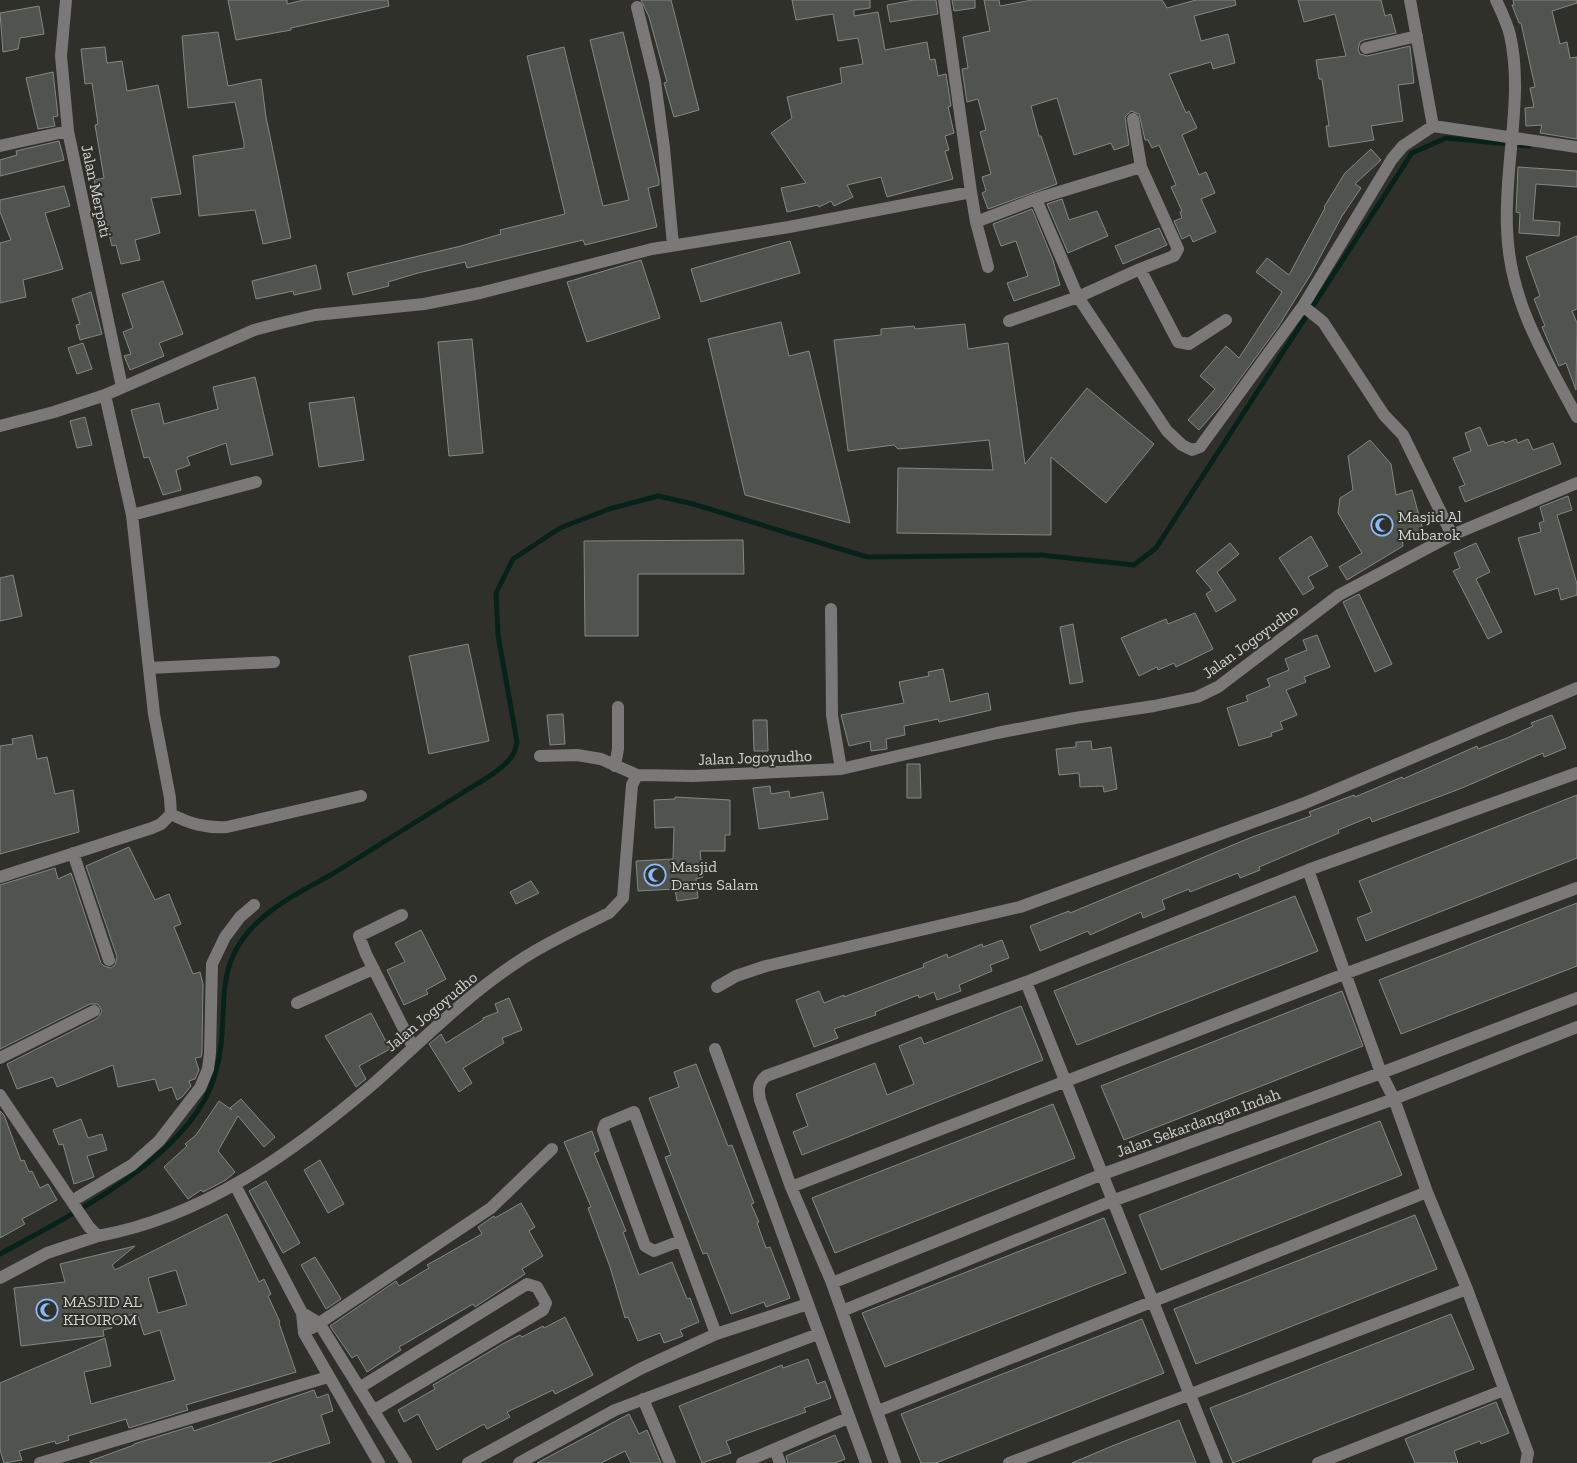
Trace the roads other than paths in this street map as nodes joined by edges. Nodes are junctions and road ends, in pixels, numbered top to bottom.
1 (66, 0) edge
2 (944, 0) edge
3 (1410, 0) edge
4 (1496, 0) edge
5 (637, 7) dead end
6 (1417, 36) junction
7 (1366, 48) dead end
8 (1133, 119) dead end
9 (1433, 126) junction
10 (68, 131) junction
11 (1511, 140) junction
12 (0, 146) edge
13 (1577, 148) edge
14 (1141, 167) junction
15 (971, 192) junction
16 (1036, 199) junction
17 (976, 222) junction
18 (673, 245) junction
19 (988, 267) dead end
20 (1140, 269) junction
21 (1078, 297) junction
22 (1304, 306) junction
23 (1226, 320) dead end
24 (1009, 321) dead end
25 (122, 387) junction
26 (105, 395) junction
27 (1577, 417) edge
28 (0, 426) edge
29 (256, 482) dead end
30 (1577, 483) edge
31 (132, 515) junction
32 (1452, 535) junction
33 (830, 610) dead end
34 (274, 662) dead end
35 (150, 668) junction
36 (1577, 688) edge
37 (618, 707) dead end
38 (540, 756) dead end
39 (615, 766) junction
40 (841, 769) junction
41 (1577, 773) edge
42 (637, 775) junction
43 (361, 796) dead end
44 (171, 814) junction
45 (73, 853) junction
46 (1308, 870) junction
47 (0, 877) edge
48 (1577, 888) edge
49 (254, 905) dead end
50 (402, 915) dead end
51 (110, 960) dead end
52 (373, 969) junction
53 (1347, 973) junction
54 (1026, 982) junction
55 (717, 987) dead end
56 (1577, 998) edge
57 (297, 1003) dead end
58 (94, 1011) dead end
59 (1577, 1027) edge
60 (412, 1047) junction
61 (715, 1049) dead end
62 (0, 1058) edge
63 (1381, 1073) junction
64 (1066, 1080) junction
65 (0, 1095) edge
66 (1394, 1099) junction
67 (552, 1149) dead end
68 (1103, 1174) junction
69 (235, 1185) junction
70 (791, 1187) junction
71 (1427, 1192) junction
72 (1112, 1201) junction
73 (75, 1205) junction
74 (93, 1231) junction
75 (680, 1241) junction
76 (0, 1278) edge
77 (832, 1283) junction
78 (1467, 1289) junction
79 (1152, 1303) junction
80 (808, 1304) junction
81 (842, 1311) junction
82 (302, 1313) junction
83 (319, 1323) junction
84 (304, 1333) junction
85 (716, 1334) junction
86 (818, 1334) junction
87 (328, 1378) junction
88 (359, 1388) junction
89 (1504, 1390) junction
90 (1190, 1394) junction
91 (643, 1399) junction
92 (373, 1411) junction
93 (878, 1411) junction
94 (848, 1418) junction
95 (775, 1450) junction
96 (40, 1463) edge
97 (379, 1463) edge
98 (406, 1463) edge
99 (468, 1463) edge
100 (519, 1463) edge
101 (670, 1463) edge
102 (742, 1463) edge
103 (780, 1463) edge
104 (866, 1463) edge
105 (895, 1463) edge
106 (1009, 1463) edge
107 (1217, 1463) edge
108 (1318, 1463) edge
109 (1526, 1463) edge

1 - 10 street, Jalan Merpati
2 - 15 street
3 - 6 street
4 - 11 street
5 - 18 street
6 - 7 street
6 - 9 street
8 - 14 street
9 - 11 street
9 - 22 street
10 - 12 street
10 - 25 street, Jalan Merpati
11 - 13 street
11 - 27 street
14 - 16 street
14 - 20 street
15 - 17 street
15 - 18 street
16 - 17 street
16 - 21 street
17 - 19 street
18 - 25 street
20 - 21 street
20 - 23 street
21 - 22 street
21 - 24 street
22 - 32 street
25 - 26 street
26 - 28 street
26 - 31 street
29 - 31 street
30 - 32 street, Jalan Jogoyudho
31 - 35 street
32 - 40 street, Jalan Jogoyudho
33 - 40 street
34 - 35 street
35 - 44 street
36 - 55 street
37 - 39 street
38 - 39 street
39 - 42 street
40 - 42 street, Jalan Jogoyudho
41 - 46 street
42 - 60 street, Jalan Jogoyudho
43 - 44 street
44 - 45 street
45 - 47 street
45 - 51 street
46 - 53 street
46 - 54 street
48 - 53 street
49 - 73 street
50 - 52 street
52 - 57 street
52 - 60 street
53 - 63 street
53 - 64 street
54 - 64 street
54 - 70 street
56 - 63 street, Jalan Sekardangan Indah
58 - 62 street
59 - 66 street
60 - 69 street, Jalan Jogoyudho
61 - 80 street
63 - 66 street
63 - 68 street, Jalan Sekardangan Indah
64 - 68 street
64 - 70 street
65 - 73 street
66 - 71 street
66 - 72 street
67 - 83 street
68 - 72 street
68 - 77 street, Jalan Sekardangan Indah
69 - 74 street, Jalan Jogoyudho
69 - 82 street
70 - 77 street
71 - 78 street
71 - 79 street
72 - 79 street
72 - 81 street
73 - 74 street
74 - 76 street, Jalan Jogoyudho
75 - 75 street
75 - 85 street
77 - 81 street
78 - 89 street
78 - 90 street
79 - 90 street
79 - 93 street
80 - 85 street
80 - 86 street
81 - 93 street
82 - 83 street
82 - 84 street
83 - 84 street
83 - 88 street
84 - 87 street
85 - 99 street
86 - 91 street
86 - 94 street
87 - 96 street
87 - 97 street
88 - 92 street
88 - 92 street
89 - 108 street
89 - 109 street
90 - 106 street
90 - 107 street
91 - 100 street
91 - 101 street
92 - 98 street
93 - 105 street
94 - 95 street
94 - 104 street
95 - 102 street
95 - 103 street

